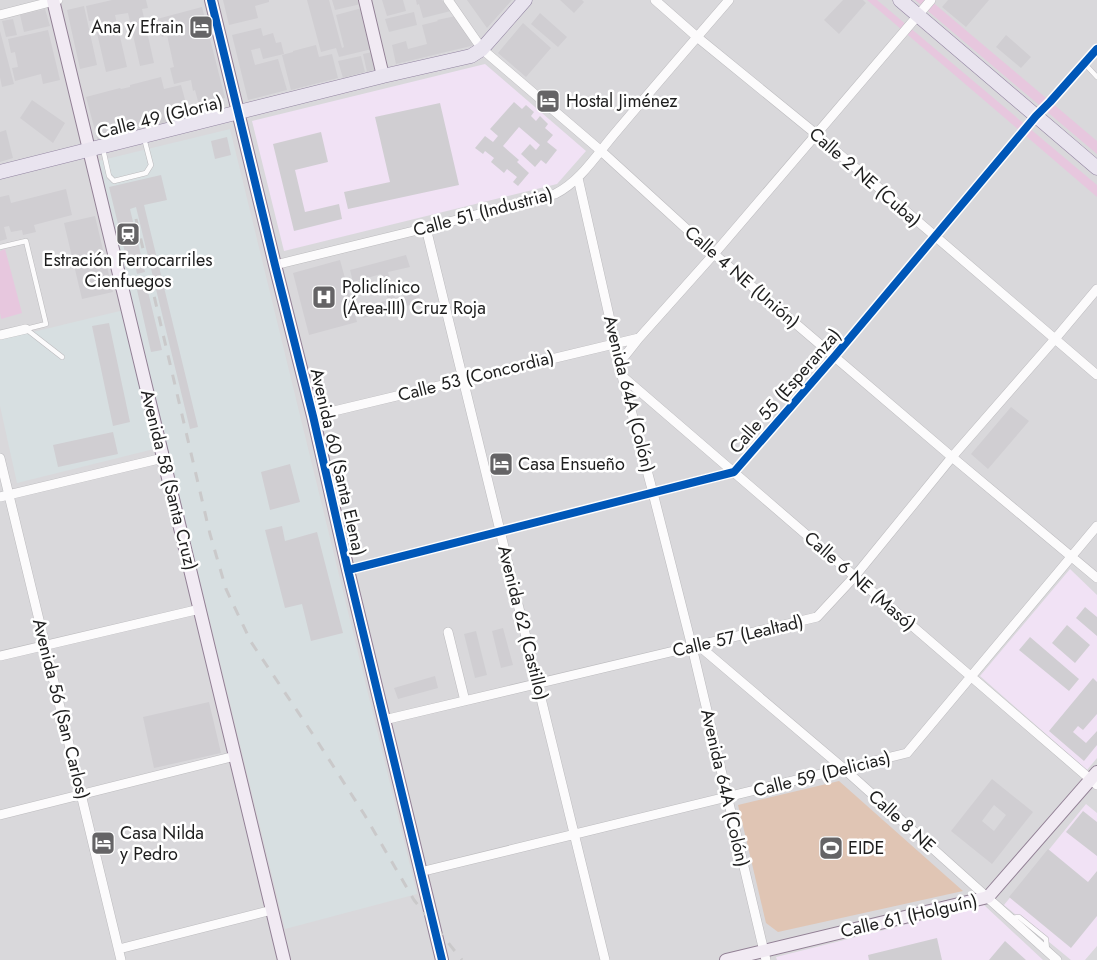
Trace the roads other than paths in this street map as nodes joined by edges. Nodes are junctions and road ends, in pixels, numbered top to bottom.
1 (55, 0) edge
2 (211, 0) edge
3 (365, 0) edge
4 (448, 0) edge
5 (525, 0) edge
6 (655, 0) edge
7 (729, 0) edge
8 (900, 0) edge
9 (931, 0) edge
10 (0, 15) edge
11 (918, 15) junction
12 (697, 37) junction
13 (482, 49) junction
14 (1097, 49) edge
15 (1084, 63) junction
16 (383, 76) junction
17 (1097, 77) edge
18 (238, 113) junction
19 (1036, 116) junction
20 (816, 134) junction
21 (144, 136) junction
22 (96, 148) junction
23 (600, 150) junction
24 (1097, 168) edge
25 (0, 172) edge
26 (578, 178) junction
27 (426, 228) junction
28 (935, 237) junction
29 (0, 247) edge
30 (714, 254) junction
31 (275, 265) junction
32 (1097, 289) edge
33 (26, 329) junction
34 (0, 336) edge
35 (639, 338) junction
36 (1055, 339) junction
37 (615, 342) junction
38 (62, 357) dead end
39 (834, 357) junction
40 (620, 362) junction
41 (622, 376) junction
42 (1097, 376) edge
43 (463, 380) junction
44 (313, 416) junction
45 (952, 457) junction
46 (0, 458) edge
47 (164, 458) junction
48 (734, 472) junction
49 (653, 492) junction
50 (4, 496) edge
51 (1097, 526) edge
52 (500, 531) junction
53 (1070, 556) junction
54 (348, 570) junction
55 (854, 576) junction
56 (1097, 578) edge
57 (200, 609) junction
58 (448, 632) dead end
59 (45, 646) junction
60 (695, 646) junction
61 (0, 656) edge
62 (970, 676) junction
63 (537, 684) junction
64 (465, 700) junction
65 (384, 720) junction
66 (235, 756) junction
67 (843, 768) junction
68 (1095, 779) edge
69 (81, 794) junction
70 (728, 797) junction
71 (0, 815) edge
72 (574, 834) junction
73 (420, 872) junction
74 (988, 897) junction
75 (272, 910) junction
76 (119, 950) junction
77 (765, 956) edge
78 (121, 960) edge
79 (284, 960) edge
80 (442, 960) edge
81 (605, 960) edge
82 (726, 960) edge
83 (1057, 960) edge

1 - 10 street
1 - 22 street, Avenida 58 (Santa Cruz)
2 - 18 street, Avenida 60 (Santa Elena)
3 - 16 street
4 - 13 street, Calle 4 NE (Unión)
5 - 13 main road, Calle 49 (Gloria)
6 - 12 street, Calle 2 NE (Cuba)
7 - 12 street, Calle 51 (Industria)
8 - 11 main road
9 - 11 street
11 - 19 main road
11 - 20 street
12 - 20 street, Calle 2 NE (Cuba)
12 - 23 street, Calle 51 (Industria)
13 - 16 main road, Calle 49 (Gloria)
13 - 23 street, Calle 4 NE (Unión)
14 - 15 street, Calle 55 (Esperanza)
15 - 17 lane
15 - 19 street, Calle 55 (Esperanza)
16 - 18 main road, Calle 49 (Gloria)
18 - 21 main road, Calle 49 (Gloria)
18 - 31 street, Avenida 60 (Santa Elena)
19 - 24 main road
19 - 28 street, Calle 55 (Esperanza)
20 - 28 street, Calle 2 NE (Cuba)
20 - 30 street
21 - 22 main road, Calle 49 (Gloria)
21 - 22 lane
22 - 25 main road, Calle 49 (Gloria)
22 - 47 street, Avenida 58 (Santa Cruz)
23 - 26 street, Calle 51 (Industria)
23 - 30 street, Calle 4 NE (Unión)
26 - 27 street, Calle 51 (Industria)
26 - 37 street, Avenida 64A (Colón)
27 - 31 street, Calle 51 (Industria)
27 - 43 street, Avenida 62 (Castillo)
28 - 36 street, Calle 2 NE (Cuba)
28 - 39 street, Calle 55 (Esperanza)
29 - 33 lane
30 - 35 street
30 - 39 street, Calle 4 NE (Unión)
31 - 44 street, Avenida 60 (Santa Elena)
32 - 36 street, Calle 57 (Lealtad)
33 - 34 street
33 - 38 lane
35 - 37 street, Calle 53 (Concordia)
35 - 40 street
36 - 42 street, Calle 2 NE (Cuba)
36 - 45 street, Calle 57 (Lealtad)
37 - 40 street, Avenida 64A (Colón)
37 - 43 street, Calle 53 (Concordia)
39 - 45 street, Calle 4 NE (Unión)
39 - 48 street, Calle 55 (Esperanza)
40 - 41 street, Avenida 64A (Colón)
41 - 48 street, Calle 6 NE (Masó)
41 - 49 street, Avenida 64A (Colón)
43 - 44 street, Calle 53 (Concordia)
43 - 52 street, Avenida 62 (Castillo)
44 - 54 street, Avenida 60 (Santa Elena)
45 - 53 street, Calle 4 NE (Unión)
45 - 55 street, Calle 57 (Lealtad)
46 - 50 street, Avenida 56 (San Carlos)
47 - 50 street
47 - 57 street, Avenida 58 (Santa Cruz)
48 - 49 street, Calle 55 (Esperanza)
48 - 55 street, Calle 6 NE (Masó)
49 - 52 street, Calle 55 (Esperanza)
49 - 60 street, Avenida 64A (Colón)
50 - 59 street, Avenida 56 (San Carlos)
51 - 53 street, Calle 59 (Delicias)
52 - 54 street, Calle 55 (Esperanza)
52 - 63 street, Avenida 62 (Castillo)
53 - 56 street, Calle 4 NE (Unión)
53 - 62 street, Calle 59 (Delicias)
54 - 65 street, Avenida 60 (Santa Elena)
55 - 60 street, Calle 57 (Lealtad)
55 - 62 street, Calle 6 NE (Masó)
57 - 59 street
57 - 66 street, Avenida 58 (Santa Cruz)
58 - 64 street
59 - 61 street
59 - 69 street, Avenida 56 (San Carlos)
60 - 63 street, Calle 57 (Lealtad)
60 - 67 street, Calle 8 NE
60 - 70 street, Avenida 64A (Colón)
62 - 67 street, Calle 59 (Delicias)
62 - 68 street, Calle 6 NE (Masó)
63 - 64 street, Calle 57 (Lealtad)
63 - 72 street, Avenida 62 (Castillo)
64 - 65 street, Calle 57 (Lealtad)
65 - 73 street, Avenida 60 (Santa Elena)
66 - 69 street
66 - 75 street, Avenida 58 (Santa Cruz)
67 - 70 street, Calle 59 (Delicias)
67 - 74 street, Calle 8 NE
68 - 74 street, Calle 61 (Holguín)
69 - 71 street
69 - 76 street, Avenida 56 (San Carlos)
70 - 72 street, Calle 59 (Delicias)
70 - 77 street, Avenida 64A (Colón)
72 - 73 street, Calle 59 (Delicias)
72 - 81 street, Avenida 62 (Castillo)
73 - 80 street, Avenida 60 (Santa Elena)
74 - 77 street, Calle 61 (Holguín)
74 - 83 street, Calle 8 NE
75 - 76 street
75 - 79 street, Avenida 58 (Santa Cruz)
76 - 78 street, Avenida 56 (San Carlos)
77 - 82 street, Calle 61 (Holguín)

